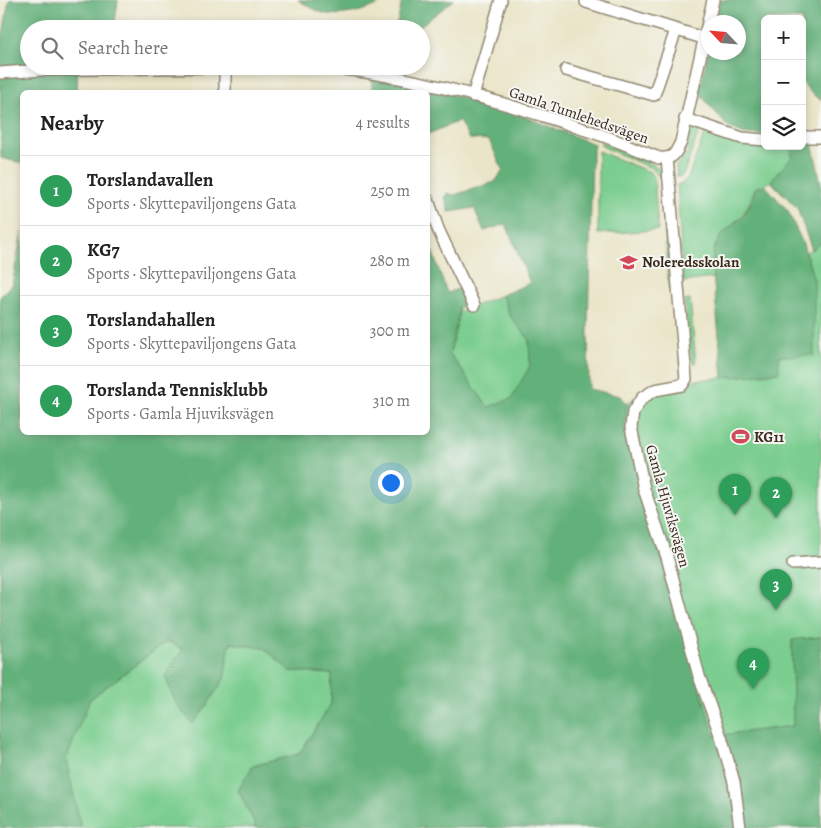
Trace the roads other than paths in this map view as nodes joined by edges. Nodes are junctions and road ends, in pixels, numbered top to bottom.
1 (501, 0) edge
2 (712, 0) edge
3 (586, 2) dead end
4 (708, 15) edge
5 (676, 30) junction
6 (701, 37) edge
7 (701, 47) edge
8 (566, 70) dead end
9 (20, 71) edge
10 (0, 73) edge
11 (225, 75) edge
12 (383, 75) edge
13 (413, 81) junction
14 (225, 90) edge
15 (411, 90) edge
16 (472, 96) junction
17 (685, 119) junction
18 (806, 137) edge
19 (821, 137) edge
20 (761, 140) edge
21 (667, 158) junction
22 (430, 206) edge
23 (474, 305) dead end
24 (821, 562) edge
25 (793, 564) dead end
26 (740, 828) edge

1 - 16 street
2 - 4 street
3 - 5 street
5 - 6 street
5 - 8 street
7 - 17 street
9 - 10 street
11 - 14 street
12 - 13 street, Gamla Tumlehedsvägen
13 - 15 street
13 - 16 street, Gamla Tumlehedsvägen
16 - 21 street, Gamla Tumlehedsvägen
17 - 20 street
17 - 21 street
18 - 19 street
21 - 26 street, Gamla Hjuviksvägen
22 - 23 street
24 - 25 street

